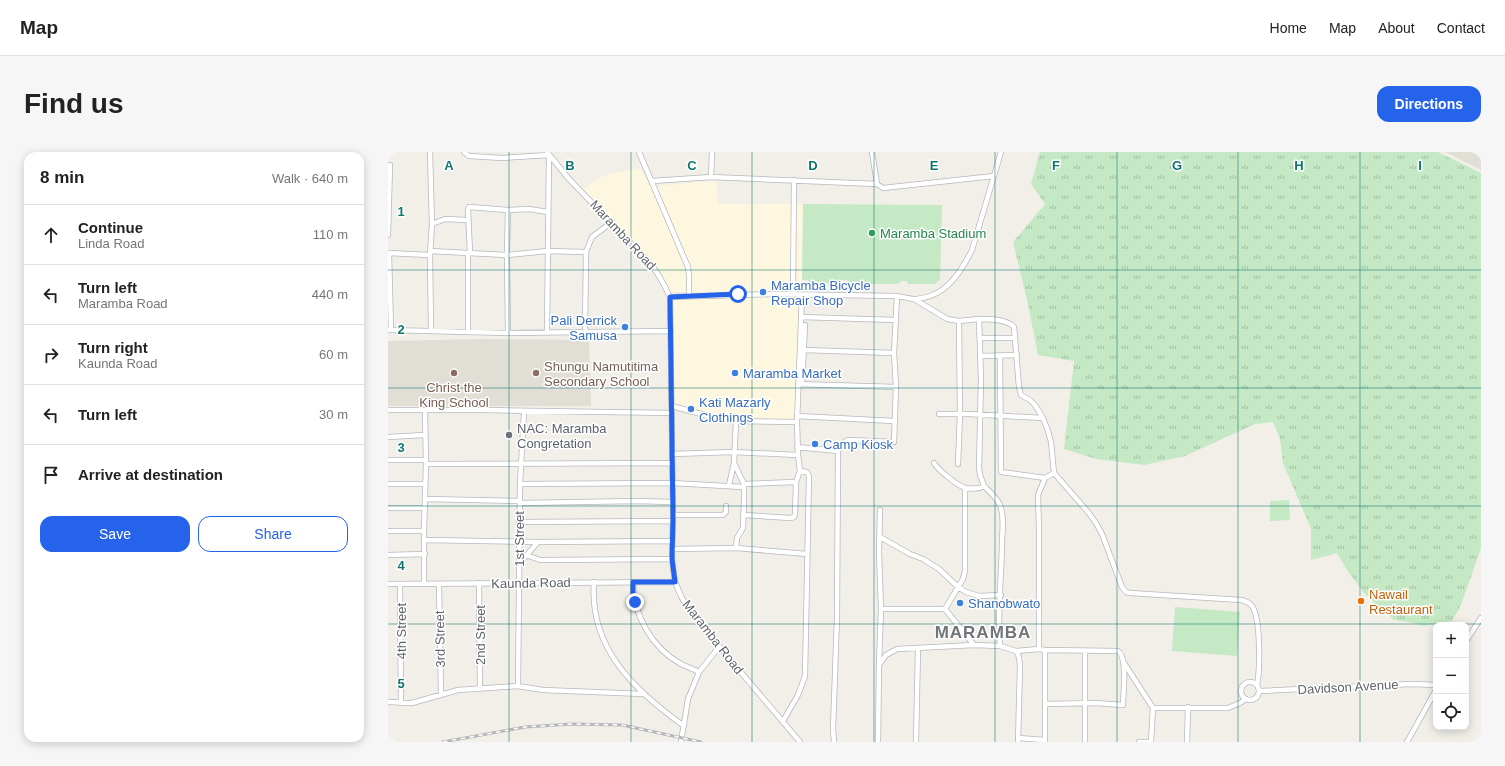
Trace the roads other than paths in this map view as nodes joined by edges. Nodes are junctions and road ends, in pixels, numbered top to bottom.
1 (430, 152) edge
2 (464, 152) edge
3 (639, 152) edge
4 (712, 152) edge
5 (872, 152) edge
6 (1001, 152) edge
7 (548, 154) edge
8 (390, 165) dead end
9 (711, 176) junction
10 (994, 176) junction
11 (652, 180) junction
12 (794, 180) junction
13 (877, 184) junction
14 (508, 210) junction
15 (548, 212) junction
16 (468, 220) junction
17 (612, 222) junction
18 (432, 224) junction
19 (388, 235) edge
20 (547, 251) junction
21 (586, 252) junction
22 (389, 253) edge
23 (430, 253) junction
24 (469, 253) junction
25 (507, 255) junction
26 (793, 295) junction
27 (802, 295) junction
28 (689, 296) junction
29 (897, 296) junction
30 (670, 297) junction
31 (914, 299) junction
32 (801, 317) junction
33 (895, 320) junction
34 (979, 320) junction
35 (959, 321) junction
36 (805, 325) dead end
37 (390, 330) edge
38 (431, 331) junction
39 (468, 331) junction
40 (671, 331) junction
41 (547, 332) junction
42 (585, 332) junction
43 (508, 333) junction
44 (980, 338) junction
45 (1015, 338) junction
46 (804, 350) junction
47 (894, 353) junction
48 (1017, 355) junction
49 (981, 356) junction
50 (1000, 356) junction
51 (800, 384) junction
52 (896, 387) junction
53 (672, 406) junction
54 (388, 410) edge
55 (425, 410) junction
56 (524, 411) junction
57 (672, 413) junction
58 (939, 414) dead end
59 (960, 414) junction
60 (979, 415) junction
61 (1000, 415) junction
62 (797, 416) junction
63 (1043, 418) junction
64 (736, 421) junction
65 (894, 421) junction
66 (797, 422) junction
67 (425, 435) junction
68 (388, 437) edge
69 (797, 446) junction
70 (838, 451) junction
71 (734, 452) junction
72 (672, 454) junction
73 (798, 455) junction
74 (388, 460) edge
75 (426, 462) junction
76 (672, 463) junction
77 (734, 463) junction
78 (934, 463) dead end
79 (521, 464) junction
80 (958, 464) dead end
81 (800, 471) junction
82 (1054, 474) junction
83 (1045, 478) junction
84 (796, 482) junction
85 (672, 483) junction
86 (388, 484) edge
87 (425, 484) junction
88 (520, 484) junction
89 (729, 485) junction
90 (744, 486) junction
91 (984, 486) junction
92 (965, 488) junction
93 (425, 499) junction
94 (520, 502) junction
95 (672, 502) junction
96 (726, 506) dead end
97 (388, 508) edge
98 (425, 508) junction
99 (880, 510) dead end
100 (744, 515) junction
101 (673, 518) junction
102 (519, 522) junction
103 (388, 531) edge
104 (424, 531) junction
105 (880, 537) junction
106 (424, 540) junction
107 (672, 540) junction
108 (519, 541) junction
109 (538, 542) junction
110 (736, 548) junction
111 (672, 549) junction
112 (425, 554) junction
113 (807, 554) junction
114 (388, 555) edge
115 (526, 555) junction
116 (672, 559) junction
117 (519, 564) junction
118 (594, 582) junction
119 (633, 582) junction
120 (675, 582) junction
121 (479, 583) junction
122 (520, 583) junction
123 (388, 584) edge
124 (400, 584) junction
125 (424, 584) junction
126 (439, 584) junction
127 (958, 587) junction
128 (1001, 595) junction
129 (881, 609) junction
130 (945, 609) junction
131 (1481, 618) edge
132 (1469, 636) edge
133 (974, 645) junction
134 (1000, 646) junction
135 (719, 647) junction
136 (918, 649) junction
137 (1039, 649) junction
138 (1045, 650) junction
139 (1016, 651) junction
140 (1086, 651) junction
141 (1124, 663) junction
142 (879, 665) junction
143 (699, 672) junction
144 (1257, 685) junction
145 (1433, 685) edge
146 (518, 686) junction
147 (480, 688) junction
148 (1259, 692) junction
149 (441, 694) junction
150 (644, 694) junction
151 (1434, 694) edge
152 (1246, 699) junction
153 (388, 702) edge
154 (401, 703) junction
155 (1045, 704) junction
156 (1086, 704) junction
157 (1188, 707) junction
158 (1153, 708) junction
159 (782, 721) junction
160 (684, 726) junction
161 (1018, 740) edge
162 (1045, 741) edge
163 (680, 742) edge
164 (800, 742) edge
165 (834, 742) edge
166 (878, 742) edge
167 (916, 742) edge
168 (1085, 742) edge
169 (1139, 742) edge
170 (1151, 742) edge
171 (1187, 742) edge
172 (1407, 742) edge

1 - 18 street
2 - 7 street
3 - 11 street
4 - 9 street
5 - 13 street
6 - 10 street
7 - 15 street
7 - 17 street, Maramba Road
8 - 19 street
9 - 11 street
9 - 12 street
10 - 13 street
10 - 31 street
11 - 28 street
12 - 13 street
12 - 26 street
14 - 15 street
14 - 16 street
14 - 25 street
15 - 20 street
16 - 18 street
16 - 24 street
17 - 21 street
17 - 30 street, Maramba Road
18 - 23 street
20 - 21 street
20 - 25 street
20 - 41 street
21 - 42 street
22 - 23 street
22 - 37 street
23 - 24 street
23 - 38 street
24 - 25 street
24 - 39 street
25 - 43 street
26 - 27 street
26 - 28 street
27 - 29 street
27 - 32 street
28 - 30 street
29 - 31 street
29 - 33 street
30 - 40 street, Maramba Road
31 - 35 street
32 - 33 street
32 - 51 street
33 - 47 street
34 - 35 street
34 - 44 street
34 - 45 street
35 - 59 street
36 - 46 street
37 - 38 street
38 - 39 street
39 - 43 street
40 - 42 street
40 - 53 street, Maramba Road
41 - 42 street
41 - 43 street
44 - 45 street
44 - 49 street
45 - 48 street
46 - 47 street
46 - 51 street
47 - 52 street
48 - 50 street
48 - 63 street
49 - 50 street
49 - 60 street
50 - 61 street
51 - 52 street
51 - 62 street
52 - 65 street
53 - 57 street, Maramba Road
53 - 64 street
54 - 55 street
55 - 56 street
55 - 67 street
56 - 57 street
56 - 79 street, 1st Street
57 - 72 street, Maramba Road
58 - 59 street
59 - 60 street
59 - 80 street
60 - 61 street
60 - 91 street
61 - 63 street
61 - 83 street
62 - 65 street
62 - 66 street
63 - 82 street
64 - 66 street
64 - 71 street
65 - 70 street
66 - 69 street
67 - 68 street
67 - 75 street
69 - 70 street
69 - 73 street
70 - 165 street
71 - 72 street
71 - 73 street
71 - 77 street
72 - 76 street, Maramba Road
73 - 81 street
74 - 75 street
75 - 79 street
75 - 87 street
76 - 79 street
76 - 85 street, Maramba Road
77 - 89 street
77 - 90 street
78 - 92 street
79 - 88 street, 1st Street
81 - 84 street
81 - 113 street
82 - 83 street
82 - 144 street
83 - 137 street
84 - 90 street
84 - 100 street
85 - 88 street
85 - 89 street
85 - 95 street, Maramba Road
86 - 87 street
87 - 93 street
88 - 94 street, 1st Street
89 - 90 street
90 - 100 street
91 - 92 street
91 - 128 street
92 - 127 street
93 - 94 street
93 - 98 street
94 - 95 street
94 - 102 street, 1st Street
95 - 101 street, Maramba Road
96 - 101 street
97 - 98 street
98 - 104 street
99 - 105 street
100 - 110 street
101 - 102 street
101 - 107 street, Maramba Road
102 - 108 street, 1st Street
103 - 104 street
104 - 106 street
105 - 127 street
105 - 129 street
106 - 108 street
106 - 112 street
107 - 109 street
107 - 111 street, Maramba Road
108 - 109 street
108 - 117 street, 1st Street
109 - 115 street
110 - 111 street
110 - 113 street
111 - 116 street, Maramba Road
112 - 114 street
112 - 125 street
113 - 159 street
115 - 116 street
115 - 117 street
116 - 120 street, Maramba Road
117 - 122 street, 1st Street
118 - 119 street, Kaunda Road
118 - 122 street, Kaunda Road
118 - 150 street
119 - 120 street, Kaunda Road
119 - 143 street
120 - 135 street, Maramba Road
121 - 122 street, Kaunda Road
121 - 126 street, Kaunda Road
121 - 147 street, 2nd Street
122 - 146 street, 1st Street
123 - 124 street, Kaunda Road
124 - 125 street, Kaunda Road
124 - 154 street, 4th Street
125 - 126 street, Kaunda Road
126 - 149 street, 3rd Street
127 - 128 street
127 - 130 street
128 - 134 street
129 - 130 street
129 - 142 street
130 - 133 street
131 - 132 street
133 - 134 street
133 - 136 street
134 - 139 street
135 - 143 street
135 - 159 street, Maramba Road
136 - 142 street
136 - 167 street
137 - 138 street
137 - 139 street
138 - 140 street
138 - 155 street
139 - 161 street
140 - 141 street
140 - 156 street
141 - 156 street
141 - 158 street
142 - 166 street
143 - 160 street
144 - 148 street
144 - 152 street
145 - 148 street, Davidson Avenue
146 - 147 street
146 - 150 street
147 - 149 street
148 - 152 street
149 - 154 street
150 - 160 street
151 - 172 street
152 - 157 street
153 - 154 street
155 - 156 street
155 - 162 street
156 - 168 street
157 - 158 street
157 - 171 street
158 - 170 street
159 - 164 street, Maramba Road
160 - 163 street
161 - 162 street
169 - 170 street

